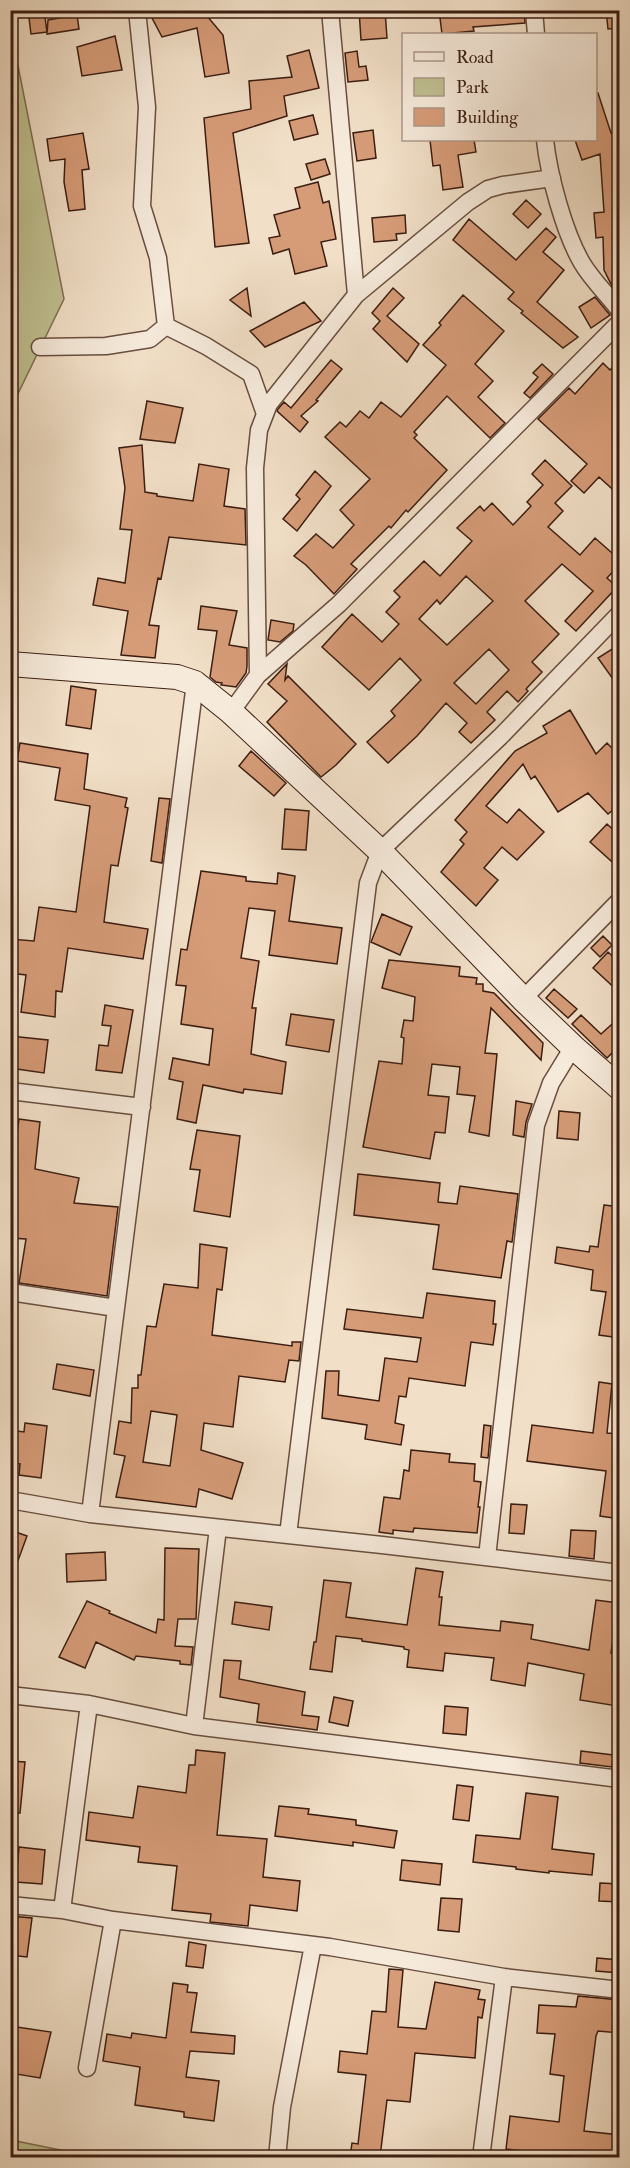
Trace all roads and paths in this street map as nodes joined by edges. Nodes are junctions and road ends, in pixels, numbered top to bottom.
1 (137, 10) edge
2 (330, 10) edge
3 (534, 10) edge
4 (536, 33) edge
5 (545, 141) edge
6 (552, 178) junction
7 (356, 296) junction
8 (620, 311) edge
9 (620, 322) edge
10 (165, 326) junction
11 (40, 347) dead end
12 (265, 414) junction
13 (620, 613) edge
14 (10, 664) edge
15 (258, 675) junction
16 (195, 682) junction
17 (231, 712) junction
18 (380, 851) junction
19 (620, 900) edge
20 (523, 999) junction
21 (573, 1047) junction
22 (620, 1088) edge
23 (10, 1091) edge
24 (142, 1107) junction
25 (10, 1292) edge
26 (116, 1308) junction
27 (10, 1500) edge
28 (90, 1514) junction
29 (218, 1528) junction
30 (288, 1535) junction
31 (487, 1557) junction
32 (620, 1573) edge
33 (10, 1695) edge
34 (89, 1704) junction
35 (194, 1726) junction
36 (620, 1779) edge
37 (10, 1905) edge
38 (62, 1910) junction
39 (113, 1920) junction
40 (313, 1945) junction
41 (504, 1977) junction
42 (620, 1990) edge
43 (87, 2068) dead end
44 (277, 2157) edge
45 (481, 2157) edge

1 - 10 street
2 - 7 street
3 - 4 street
5 - 6 street
6 - 7 street
6 - 8 street
7 - 12 street
9 - 15 street
10 - 11 street
10 - 12 street
12 - 15 street
13 - 18 street
14 - 16 street
15 - 17 street
16 - 17 street
16 - 24 street
17 - 18 street
18 - 20 street
18 - 30 street
19 - 20 street
20 - 21 street
21 - 22 street
21 - 31 street
23 - 24 street
24 - 26 street
25 - 26 street
26 - 28 street
27 - 28 street
28 - 29 street
29 - 30 street
29 - 35 street
30 - 31 street
31 - 32 street
33 - 34 street
34 - 35 street
34 - 38 street
35 - 36 street
37 - 38 street
38 - 39 street
39 - 40 street
39 - 43 street
40 - 41 street
40 - 44 street
41 - 42 street
41 - 45 street

